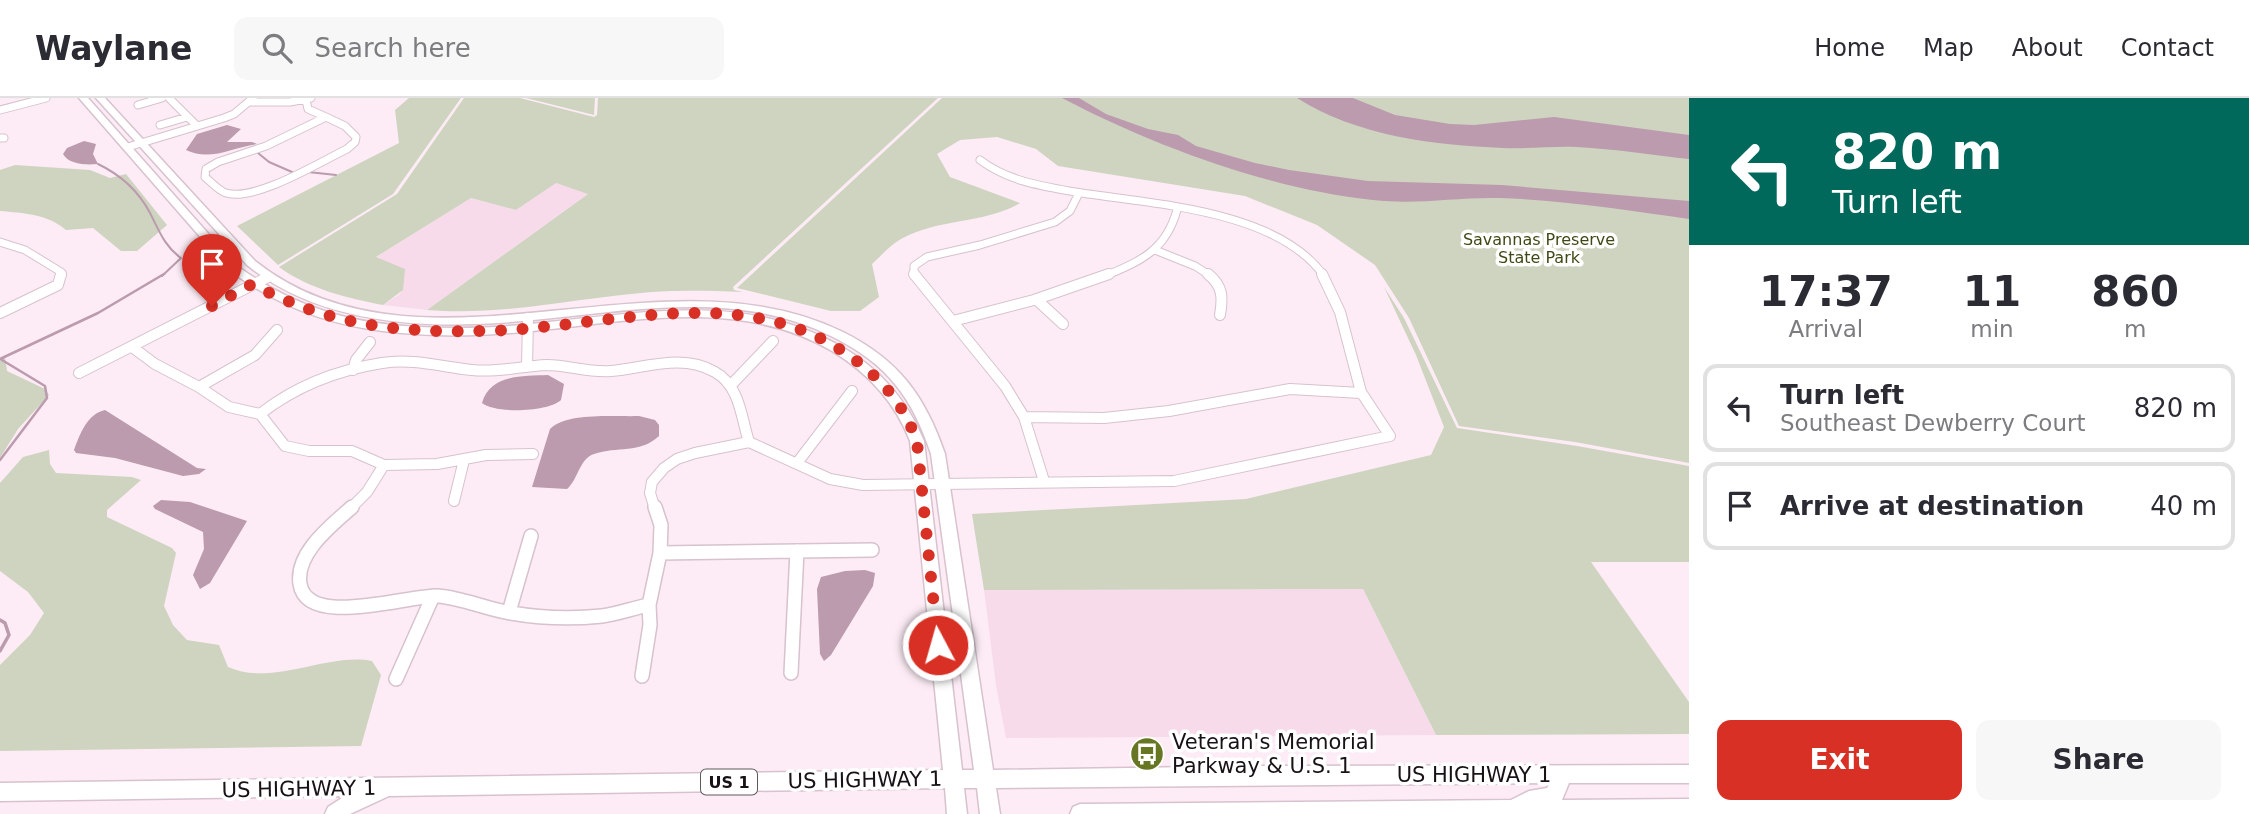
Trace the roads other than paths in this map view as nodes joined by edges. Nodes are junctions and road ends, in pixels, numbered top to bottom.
1 (31, 98) edge
2 (46, 98) edge
3 (83, 98) edge
4 (100, 98) edge
5 (162, 98) edge
6 (169, 98) edge
7 (309, 99) edge
8 (252, 100) edge
9 (138, 105) dead end
10 (0, 108) edge
11 (327, 116) junction
12 (187, 117) junction
13 (160, 125) dead end
14 (195, 125) junction
15 (133, 143) junction
16 (980, 160) dead end
17 (1079, 193) junction
18 (1177, 209) junction
19 (0, 242) edge
20 (1155, 250) junction
21 (268, 277) junction
22 (252, 284) junction
23 (1037, 300) junction
24 (0, 313) edge
25 (1220, 315) dead end
26 (953, 321) junction
27 (528, 323) junction
28 (1063, 324) dead end
29 (277, 330) dead end
30 (773, 341) dead end
31 (370, 342) dead end
32 (132, 347) junction
33 (527, 367) junction
34 (353, 370) junction
35 (79, 373) dead end
36 (732, 384) junction
37 (200, 387) junction
38 (852, 391) dead end
39 (1361, 393) junction
40 (260, 414) junction
41 (1024, 418) junction
42 (749, 442) junction
43 (533, 454) dead end
44 (464, 460) junction
45 (797, 463) junction
46 (384, 465) junction
47 (1044, 481) junction
48 (941, 482) junction
49 (921, 484) junction
50 (454, 500) dead end
51 (531, 536) dead end
52 (872, 550) dead end
53 (797, 551) junction
54 (660, 553) junction
55 (433, 596) junction
56 (649, 605) junction
57 (509, 612) junction
58 (791, 673) dead end
59 (642, 676) dead end
60 (396, 679) dead end
61 (1689, 774) edge
62 (1559, 775) junction
63 (952, 778) junction
64 (985, 778) junction
65 (390, 788) junction
66 (0, 792) edge
67 (1689, 808) edge
68 (1517, 809) junction
69 (335, 814) edge
70 (957, 814) edge
71 (990, 814) edge
72 (1080, 814) edge

1 - 10 street
2 - 10 street
3 - 15 main road
4 - 15 main road
5 - 9 street
6 - 12 street
7 - 8 street
7 - 11 street
8 - 14 street
11 - 11 street
12 - 13 street
12 - 14 street
14 - 15 street
15 - 21 main road
15 - 22 main road
16 - 17 street
17 - 18 street
17 - 26 street
18 - 20 street
18 - 39 street
19 - 24 street
20 - 23 street
20 - 25 street
21 - 22 street
21 - 27 main road
22 - 27 main road
22 - 32 street
23 - 26 street
23 - 28 street
26 - 41 street
27 - 33 street
27 - 48 main road
27 - 49 main road
29 - 37 street
30 - 36 street
31 - 34 street
32 - 35 street
32 - 37 street
33 - 34 street
33 - 36 street
34 - 40 street
36 - 42 street
37 - 40 street
38 - 45 street
39 - 41 street
39 - 47 street
40 - 46 street
41 - 47 street
42 - 45 street
42 - 54 street
43 - 44 street
44 - 46 street
44 - 50 street
45 - 49 street
46 - 55 street
47 - 48 street
48 - 49 street
48 - 64 main road
49 - 63 main road
51 - 57 street
52 - 53 street
53 - 54 street
53 - 58 street
54 - 56 street
55 - 57 street
55 - 60 street
56 - 57 street
56 - 59 street
61 - 62 main road, US HIGHWAY 1 / US 1
62 - 64 main road, US HIGHWAY 1 / US 1
62 - 68 main road
63 - 64 main road, US HIGHWAY 1 / US 1
63 - 65 main road, US HIGHWAY 1 / US 1
63 - 70 main road
64 - 71 main road
65 - 66 main road, US HIGHWAY 1 / US 1
65 - 69 main road
67 - 68 main road, US HIGHWAY 1
68 - 72 main road, US HIGHWAY 1

